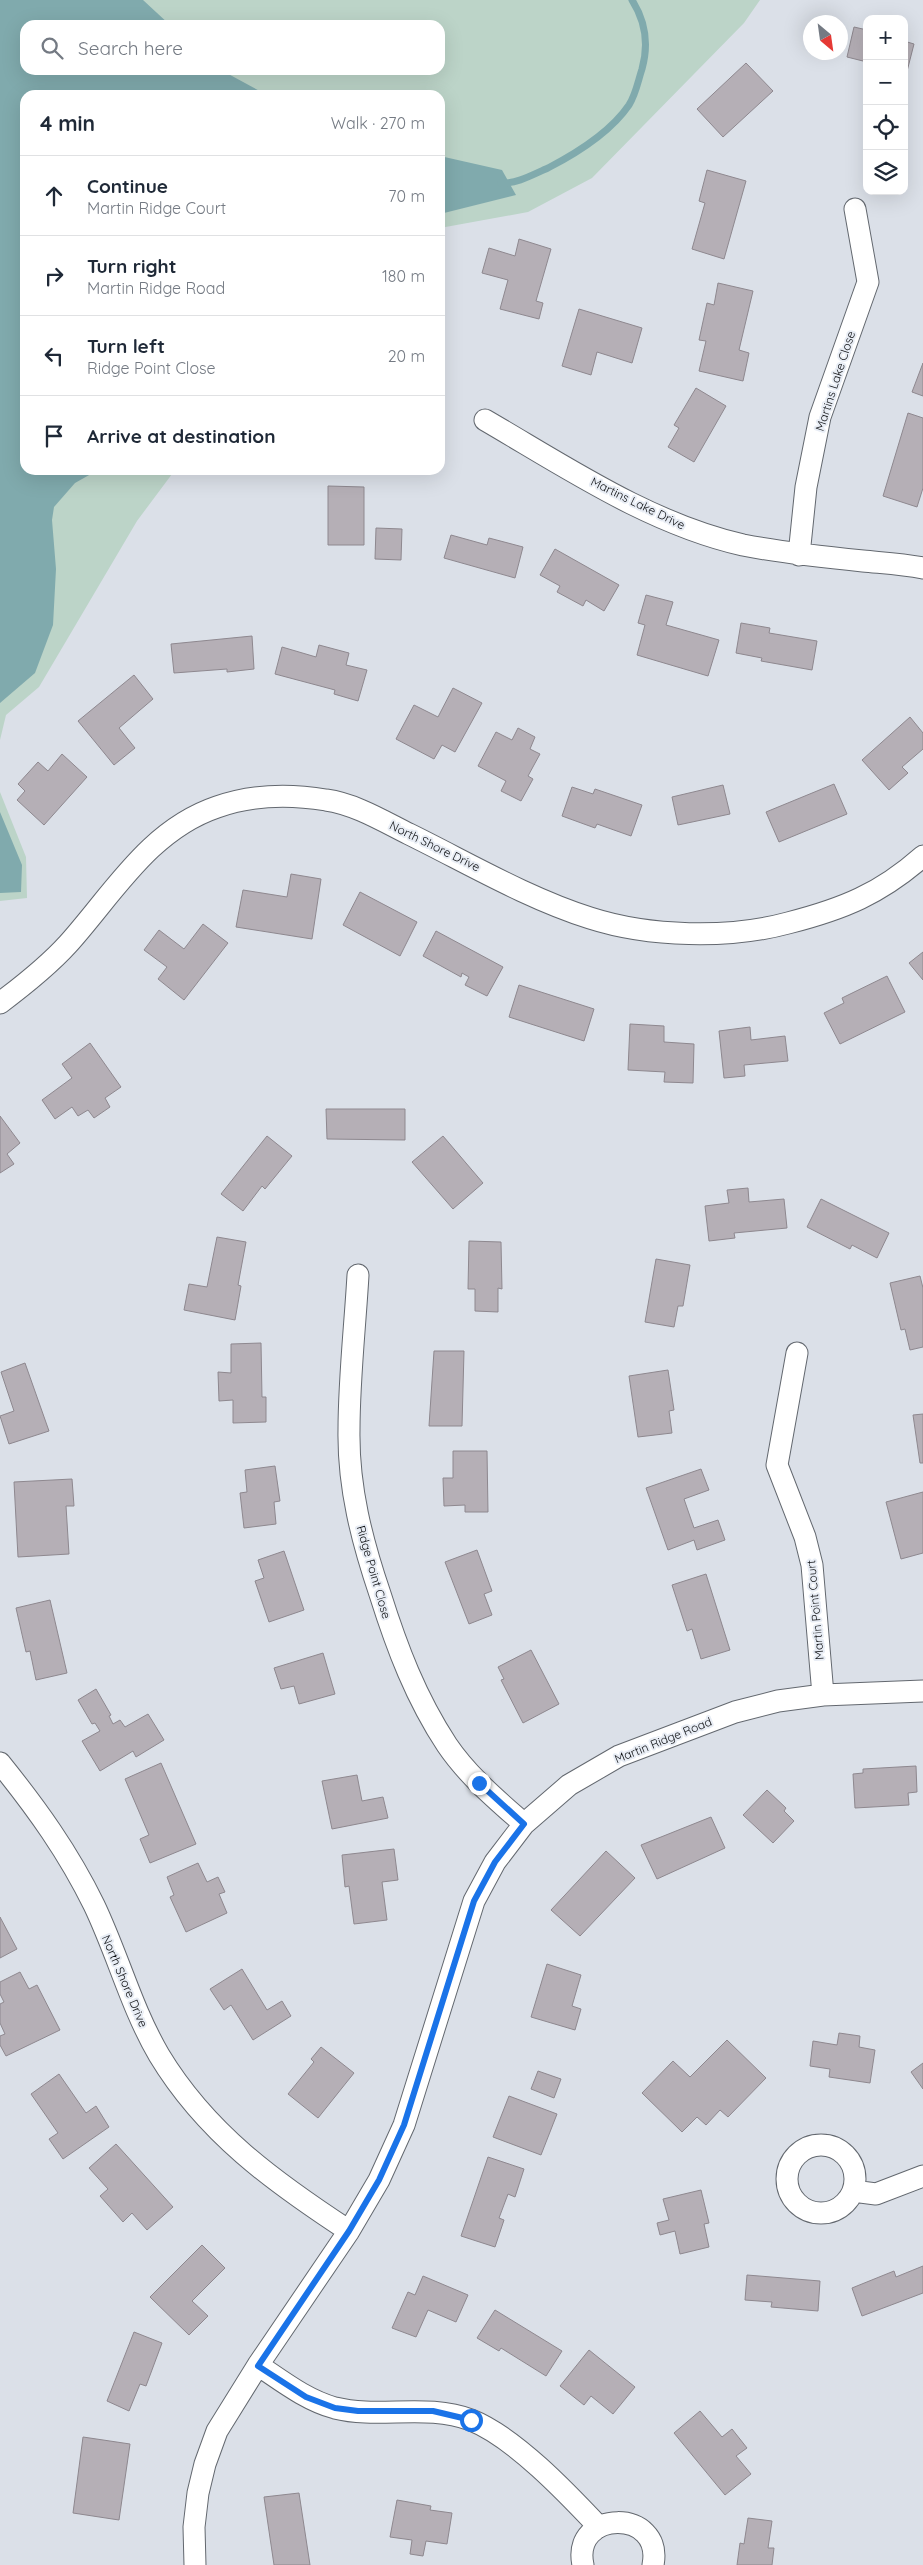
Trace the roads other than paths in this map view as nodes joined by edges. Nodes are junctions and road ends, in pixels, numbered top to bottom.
1 (855, 209) dead end
2 (485, 420) dead end
3 (799, 555) junction
4 (923, 568) edge
5 (923, 856) edge
6 (0, 1003) edge
7 (358, 1275) dead end
8 (797, 1354) dead end
9 (923, 1691) edge
10 (822, 1695) junction
11 (0, 1763) edge
12 (524, 1824) junction
13 (923, 2176) edge
14 (853, 2191) dead end
15 (349, 2231) junction
16 (258, 2366) junction
17 (599, 2527) junction
18 (195, 2565) edge
19 (583, 2565) edge
20 (653, 2565) edge

1 - 3 street, Martins Lake Close
2 - 3 street, Martins Lake Drive
3 - 4 street, Martins Lake Drive
5 - 6 street, North Shore Drive
7 - 12 street, Ridge Point Close
8 - 10 street, Martin Point Court
9 - 10 street, Martin Ridge Road
10 - 12 street, Martin Ridge Road
11 - 15 street, North Shore Drive
12 - 15 street, Martin Ridge Road
13 - 14 street
15 - 16 street, Martin Ridge Road
16 - 17 street
16 - 18 street, Martin Ridge Road
17 - 19 street
17 - 20 street

